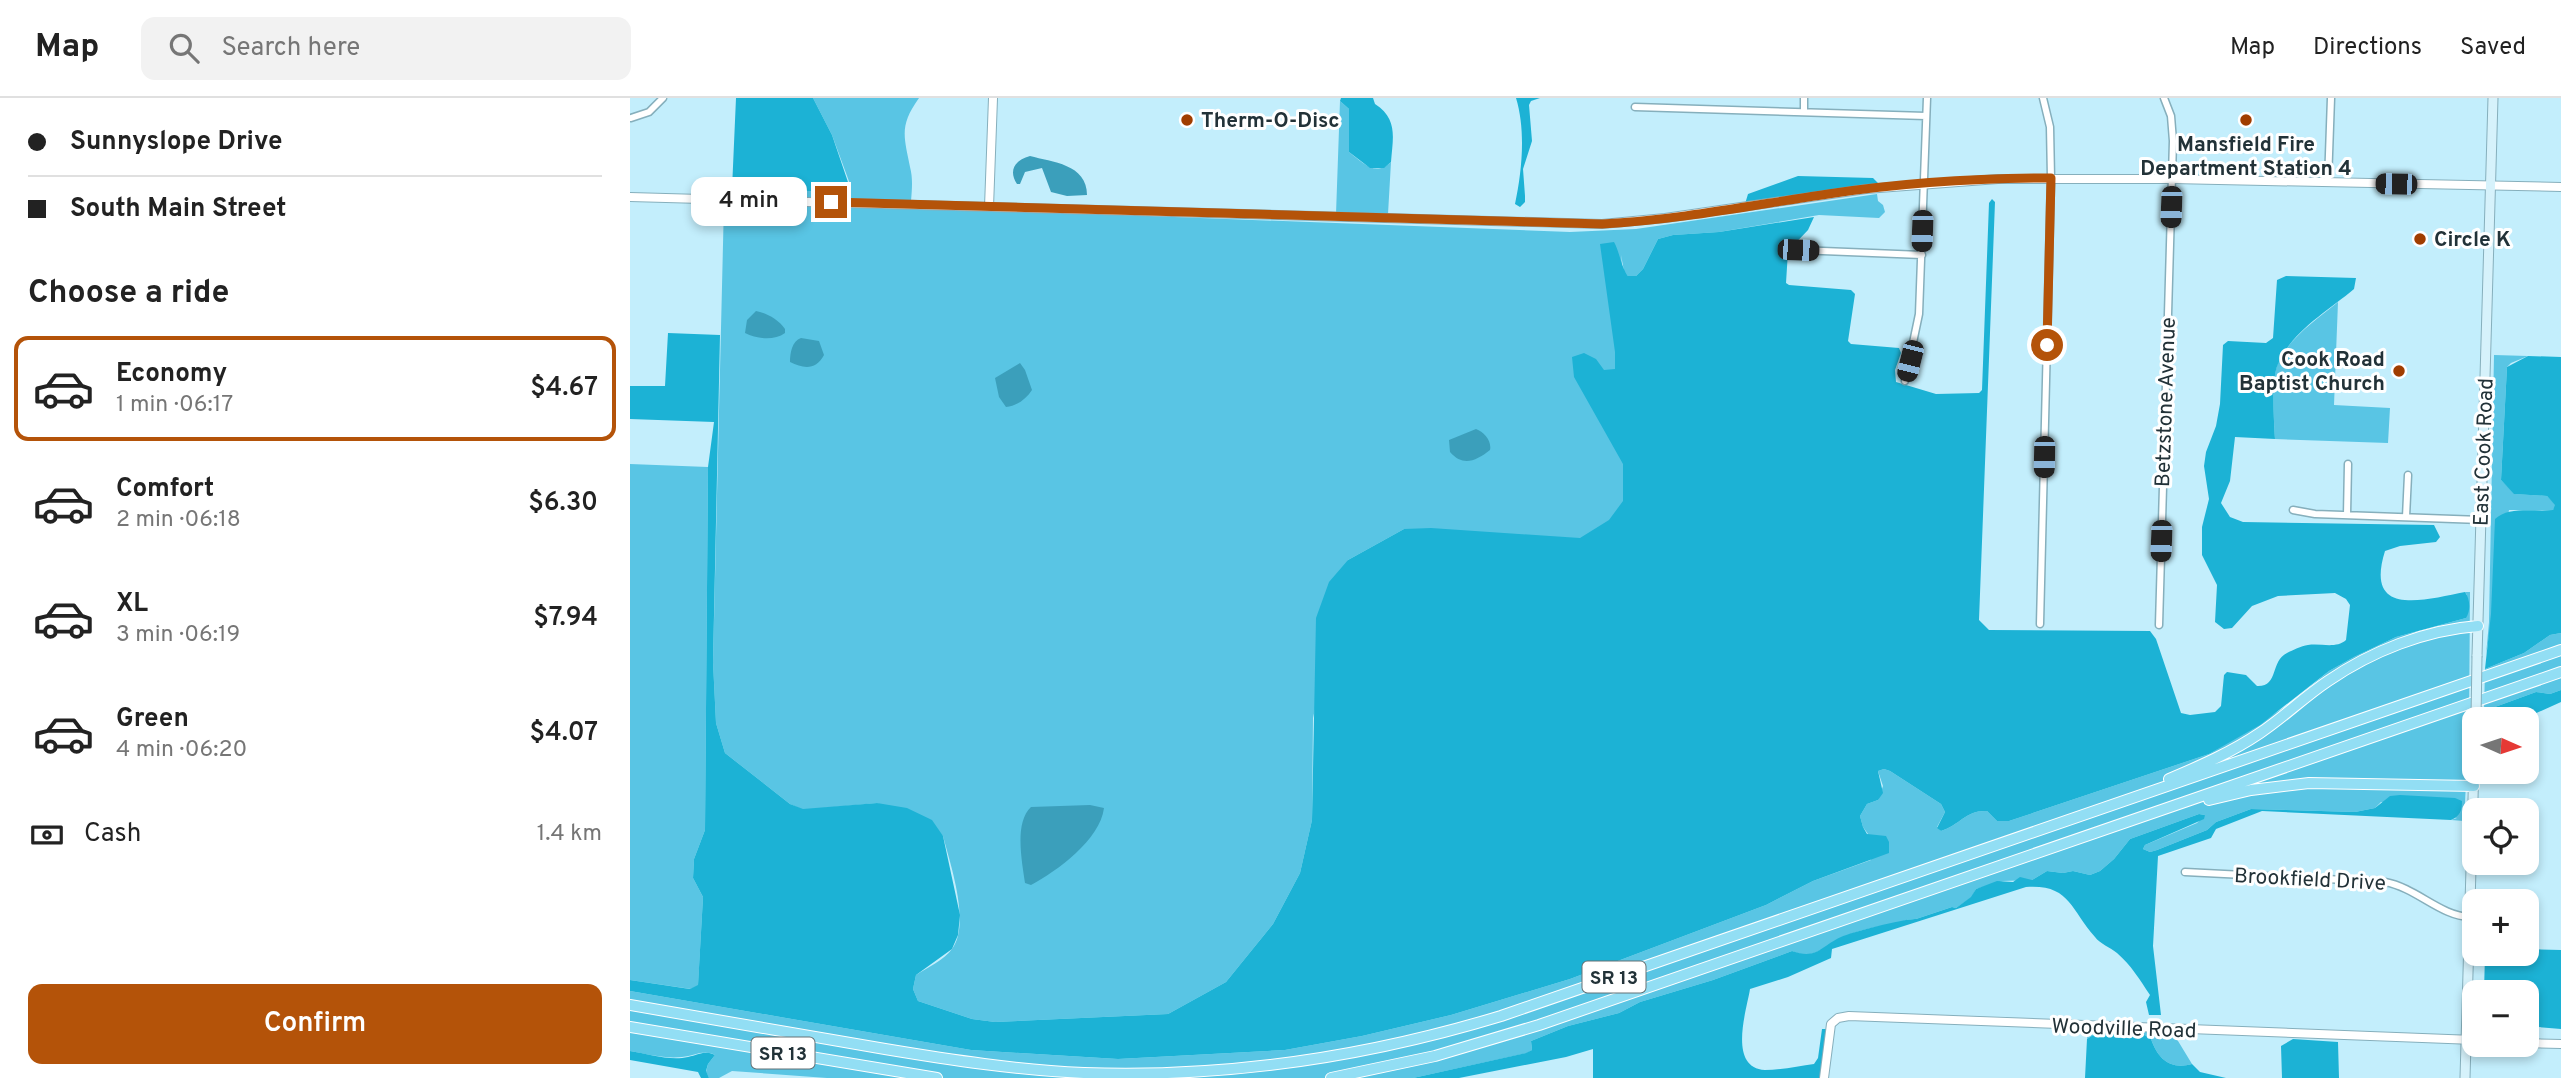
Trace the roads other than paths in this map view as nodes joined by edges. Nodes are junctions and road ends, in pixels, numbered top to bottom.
1 (663, 98) edge
2 (993, 98) edge
3 (1689, 98) edge
4 (1804, 98) edge
5 (1927, 98) edge
6 (2043, 98) edge
7 (2165, 98) edge
8 (2331, 98) edge
9 (2493, 98) edge
10 (1635, 107) dead end
11 (1689, 108) junction
12 (1804, 112) junction
13 (1926, 116) junction
14 (631, 118) edge
15 (2051, 178) junction
16 (2172, 179) junction
17 (2328, 182) junction
18 (1924, 184) junction
19 (2491, 186) junction
20 (2561, 187) edge
21 (630, 197) edge
22 (989, 207) junction
23 (1798, 250) dead end
24 (1922, 255) junction
25 (1905, 381) dead end
26 (2348, 464) dead end
27 (2408, 475) dead end
28 (2293, 510) dead end
29 (2347, 515) junction
30 (2406, 517) junction
31 (2481, 520) junction
32 (2040, 624) dead end
33 (2159, 625) dead end
34 (2478, 626) junction
35 (2561, 650) edge
36 (2561, 672) edge
37 (2476, 707) edge
38 (2474, 786) joint
39 (2138, 819) junction
40 (2043, 829) junction
41 (2185, 872) dead end
42 (2471, 889) edge
43 (2462, 916) edge
44 (630, 1005) edge
45 (630, 1027) edge
46 (2462, 1040) edge
47 (2539, 1043) edge
48 (2561, 1044) edge
49 (2468, 1057) edge
50 (937, 1078) edge
51 (1331, 1078) edge
52 (1824, 1078) edge
53 (2465, 1078) edge

1 - 14 street
2 - 22 street
3 - 11 street
4 - 12 street
5 - 13 street
6 - 15 street
7 - 16 street, Betzstone Avenue
8 - 17 street
9 - 19 main road, East Cook Road
10 - 11 street
11 - 12 street
12 - 13 street
13 - 18 street
15 - 16 street
15 - 18 street
15 - 32 street
16 - 17 street
16 - 33 street, Betzstone Avenue
17 - 19 street
18 - 22 street
18 - 24 street
19 - 20 street
19 - 31 main road, East Cook Road
21 - 22 street
23 - 24 street
24 - 25 street
26 - 29 street
27 - 30 street
28 - 29 street
29 - 30 street
30 - 31 street
31 - 34 main road, East Cook Road
34 - 37 main road, East Cook Road, bridge
34 - 40 highway
35 - 40 highway, SR 13
36 - 39 highway, SR 13
38 - 39 highway
38 - 42 main road
39 - 51 highway, SR 13
40 - 44 highway, SR 13
41 - 43 street, Brookfield Drive
45 - 50 highway, SR 13
46 - 52 street, Woodville Road
47 - 48 street
49 - 53 main road

